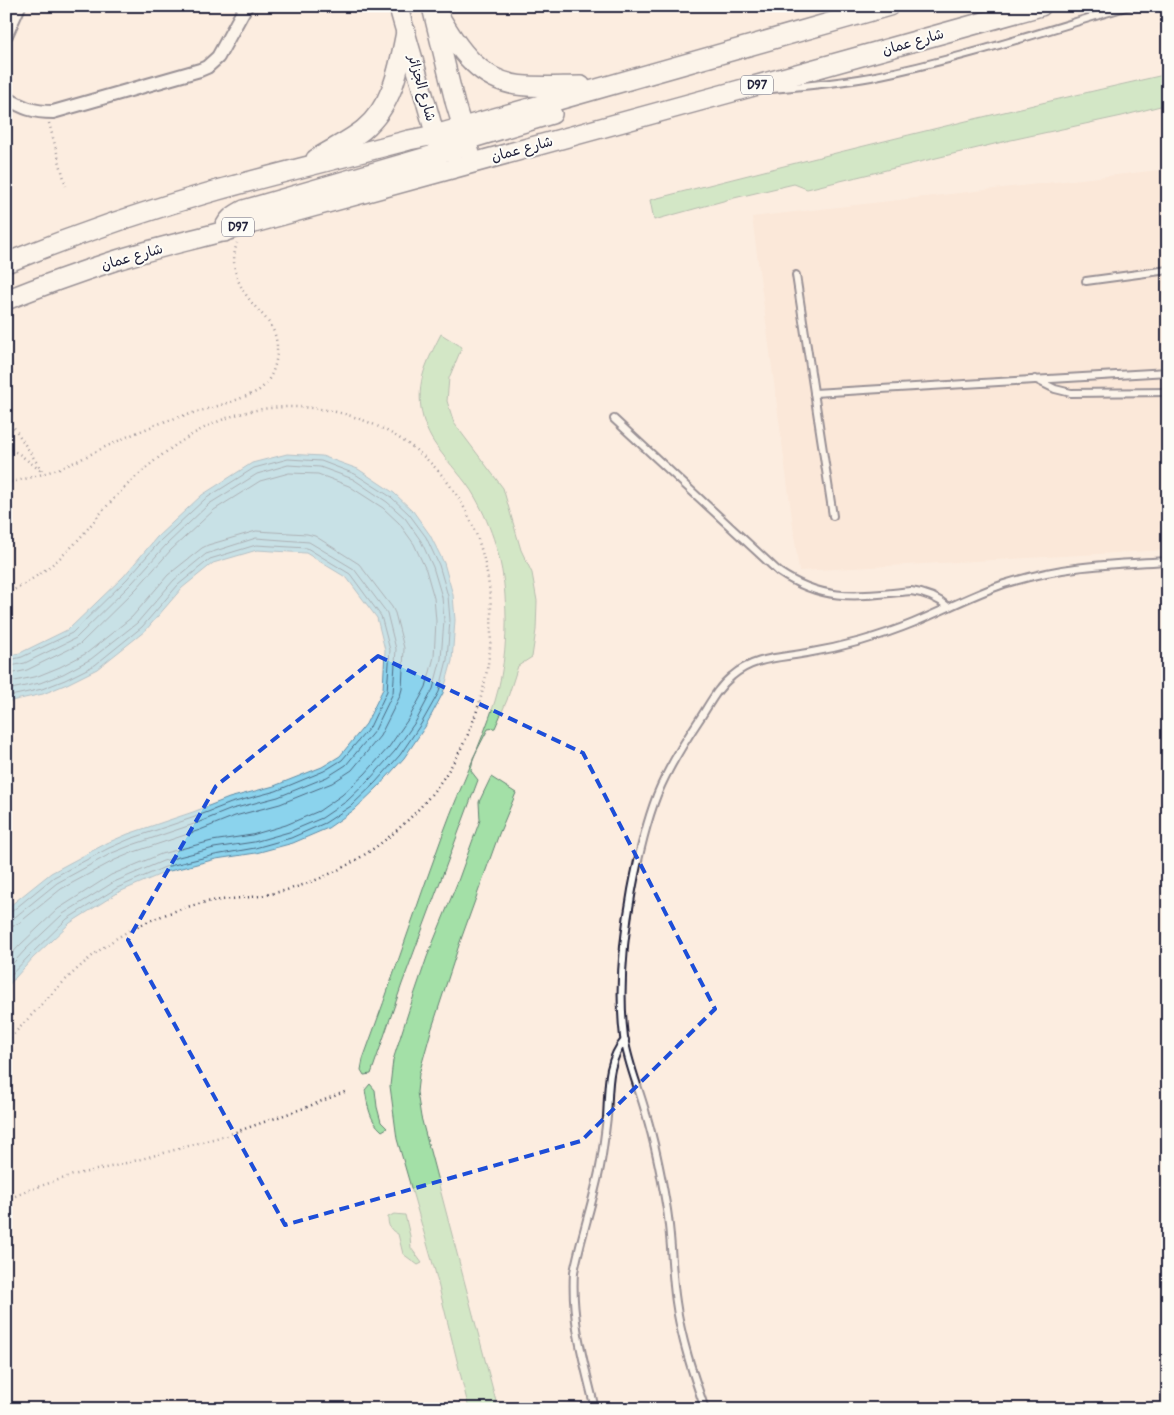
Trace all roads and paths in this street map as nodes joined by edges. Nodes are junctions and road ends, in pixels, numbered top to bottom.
1 (19, 6) edge
2 (246, 6) edge
3 (398, 6) edge
4 (432, 6) edge
5 (889, 6) edge
6 (1040, 6) edge
7 (1129, 6) edge
8 (406, 32) junction
9 (6, 35) edge
10 (668, 68) junction
11 (607, 85) junction
12 (736, 91) junction
13 (6, 98) edge
14 (46, 112) junction
15 (464, 133) junction
16 (435, 135) junction
17 (454, 163) junction
18 (301, 169) junction
19 (66, 186) dead end
20 (231, 236) junction
21 (6, 263) edge
22 (1168, 270) edge
23 (796, 275) dead end
24 (1086, 282) dead end
25 (6, 300) edge
26 (1168, 372) edge
27 (1035, 379) junction
28 (1168, 392) edge
29 (814, 393) junction
30 (6, 415) edge
31 (614, 419) dead end
32 (6, 448) edge
33 (44, 474) junction
34 (6, 483) edge
35 (833, 516) dead end
36 (1168, 561) edge
37 (6, 594) edge
38 (948, 607) junction
39 (625, 1040) junction
40 (6, 1042) edge
41 (346, 1091) dead end
42 (6, 1200) edge
43 (595, 1409) edge
44 (705, 1409) edge

1 - 9 street
2 - 14 street
3 - 8 main road, شارع الجزائر
4 - 11 main road
4 - 15 main road, شارع الجزائر
5 - 10 main road
6 - 12 main road, شارع عمان / D97
7 - 12 lane
8 - 16 main road, شارع الجزائر
8 - 18 main road
10 - 11 main road
10 - 15 main road
11 - 15 main road
12 - 17 main road, شارع عمان / D97
13 - 14 street
14 - 19 path
15 - 16 main road
15 - 17 main road
16 - 17 main road, شارع الجزائر
16 - 18 main road
17 - 20 main road, شارع عمان / D97
18 - 21 main road
20 - 25 main road, شارع عمان / D97
20 - 33 path
22 - 24 lane
23 - 29 lane
26 - 27 lane
27 - 28 lane
27 - 29 lane
29 - 35 lane
30 - 33 path
31 - 38 lane
32 - 33 path
33 - 34 path
36 - 38 lane
37 - 40 path
38 - 39 lane
39 - 43 lane
39 - 44 lane
41 - 42 path

